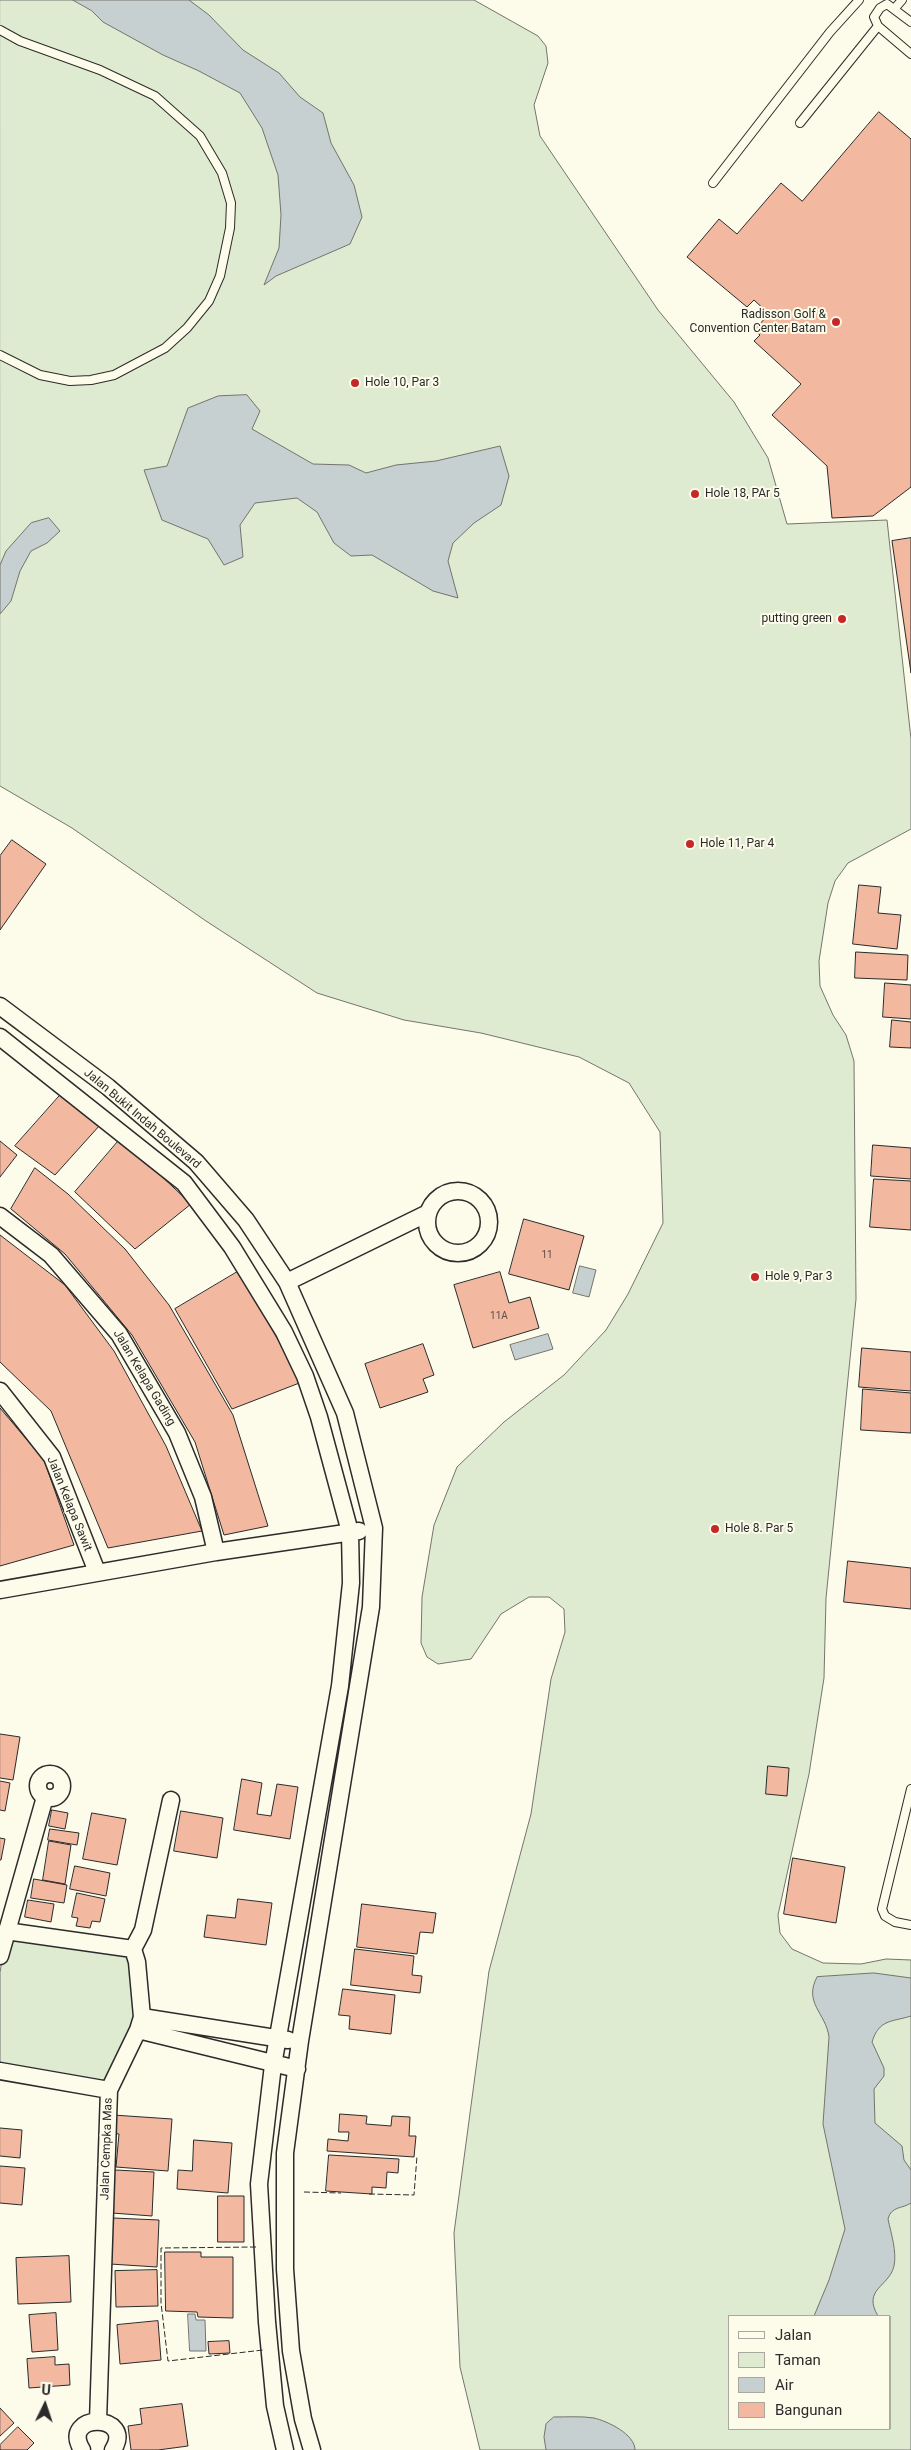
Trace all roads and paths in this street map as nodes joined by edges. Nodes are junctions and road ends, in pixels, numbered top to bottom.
1 (859, 0) edge
2 (902, 0) edge
3 (895, 8) junction
4 (911, 22) edge
5 (878, 26) junction
6 (0, 30) edge
7 (911, 54) edge
8 (800, 123) dead end
9 (713, 183) dead end
10 (0, 355) edge
11 (0, 1006) edge
12 (0, 1037) edge
13 (428, 1213) dead end
14 (0, 1216) edge
15 (287, 1282) junction
16 (0, 1391) edge
17 (374, 1528) junction
18 (350, 1532) junction
19 (216, 1552) junction
20 (97, 1572) junction
21 (0, 1590) edge
22 (911, 1789) edge
23 (45, 1797) dead end
24 (171, 1800) dead end
25 (911, 1925) edge
26 (6, 1931) junction
27 (133, 1949) junction
28 (0, 1956) edge
29 (140, 2023) junction
30 (279, 2038) junction
31 (300, 2041) junction
32 (273, 2065) junction
33 (297, 2069) junction
34 (0, 2071) edge
35 (109, 2090) junction
36 (98, 2421) junction
37 (82, 2450) edge
38 (113, 2450) edge
39 (285, 2450) edge
40 (312, 2450) edge

1 - 9 lane
2 - 3 lane
3 - 4 lane
3 - 5 lane
5 - 7 lane
5 - 8 lane
6 - 10 lane
11 - 15 street, Jalan Bukit Indah Boulevard
12 - 18 street
13 - 15 street
14 - 19 street, Jalan Kelapa Gading
15 - 17 street, Jalan Bukit Indah Boulevard
16 - 20 street, Jalan Kelapa Sawit
17 - 18 street
17 - 31 street, Jalan Bukit Indah Boulevard
18 - 19 street
18 - 30 street
19 - 20 street
20 - 21 street
22 - 25 lane
23 - 26 street
24 - 27 street
26 - 27 street
26 - 28 street
27 - 29 street
29 - 30 street
29 - 32 street
29 - 35 street, Jalan Cempka Mas
30 - 31 street
30 - 32 street
31 - 33 street, Jalan Bukit Indah Boulevard
32 - 33 street
32 - 39 street
33 - 40 street, Jalan Bukit Indah Boulevard
34 - 35 street
35 - 36 street, Jalan Cempka Mas
36 - 37 street
36 - 38 street

